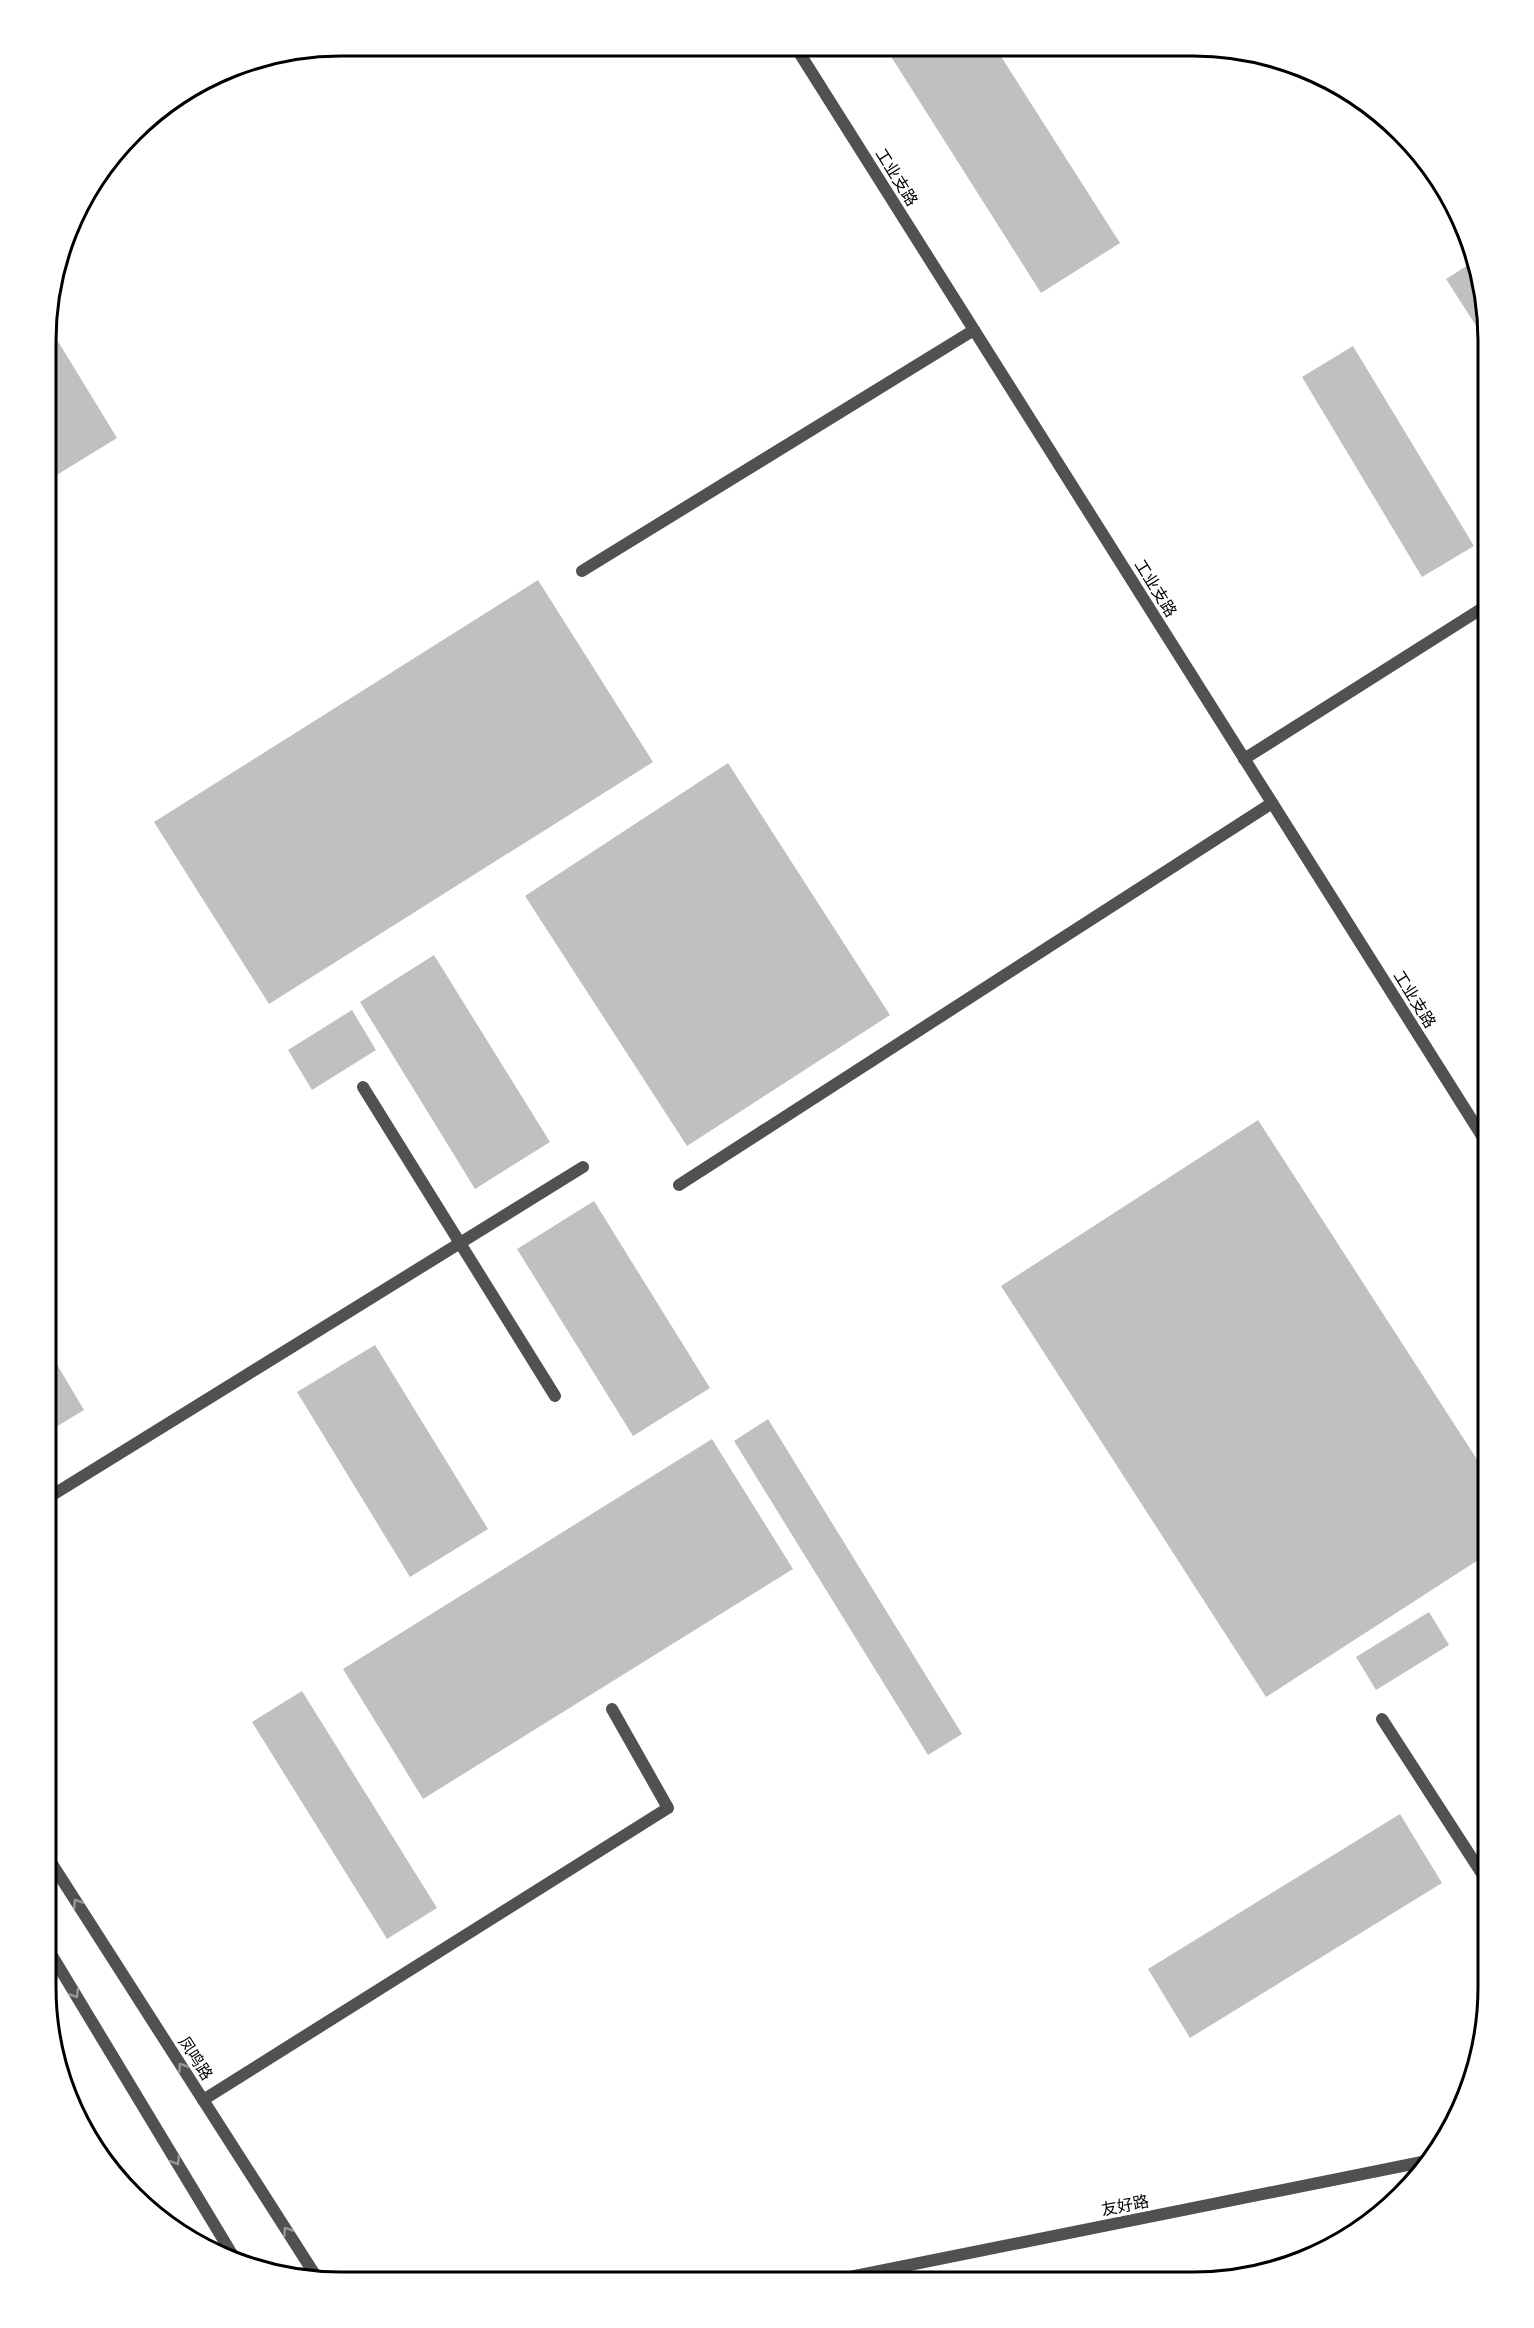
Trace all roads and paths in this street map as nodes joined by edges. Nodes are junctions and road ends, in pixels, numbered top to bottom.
1 (801, 56) edge
2 (974, 330) junction
3 (582, 571) dead end
4 (1478, 611) edge
5 (1244, 759) junction
6 (1272, 803) junction
7 (363, 1087) dead end
8 (1478, 1130) edge
9 (583, 1167) dead end
10 (678, 1185) dead end
11 (460, 1243) junction
12 (555, 1396) dead end
13 (56, 1493) edge
14 (612, 1709) dead end
15 (1382, 1719) dead end
16 (1478, 1868) edge
17 (56, 1870) edge
18 (56, 1962) edge
19 (203, 2100) junction
20 (1419, 2163) edge
21 (230, 2250) edge
22 (313, 2271) edge
23 (875, 2272) edge

1 - 2 street, 工业支路
2 - 3 street
2 - 5 street, 工业支路
4 - 5 street
5 - 6 street, 工业支路
6 - 8 street, 工业支路
6 - 10 street
7 - 11 street
9 - 11 street
11 - 12 street
11 - 13 street
14 - 19 street
15 - 16 street
19 -> 17 street, 凤鸣路
18 -> 21 street
22 -> 19 street, 凤鸣路
20 - 23 street, 友好路

